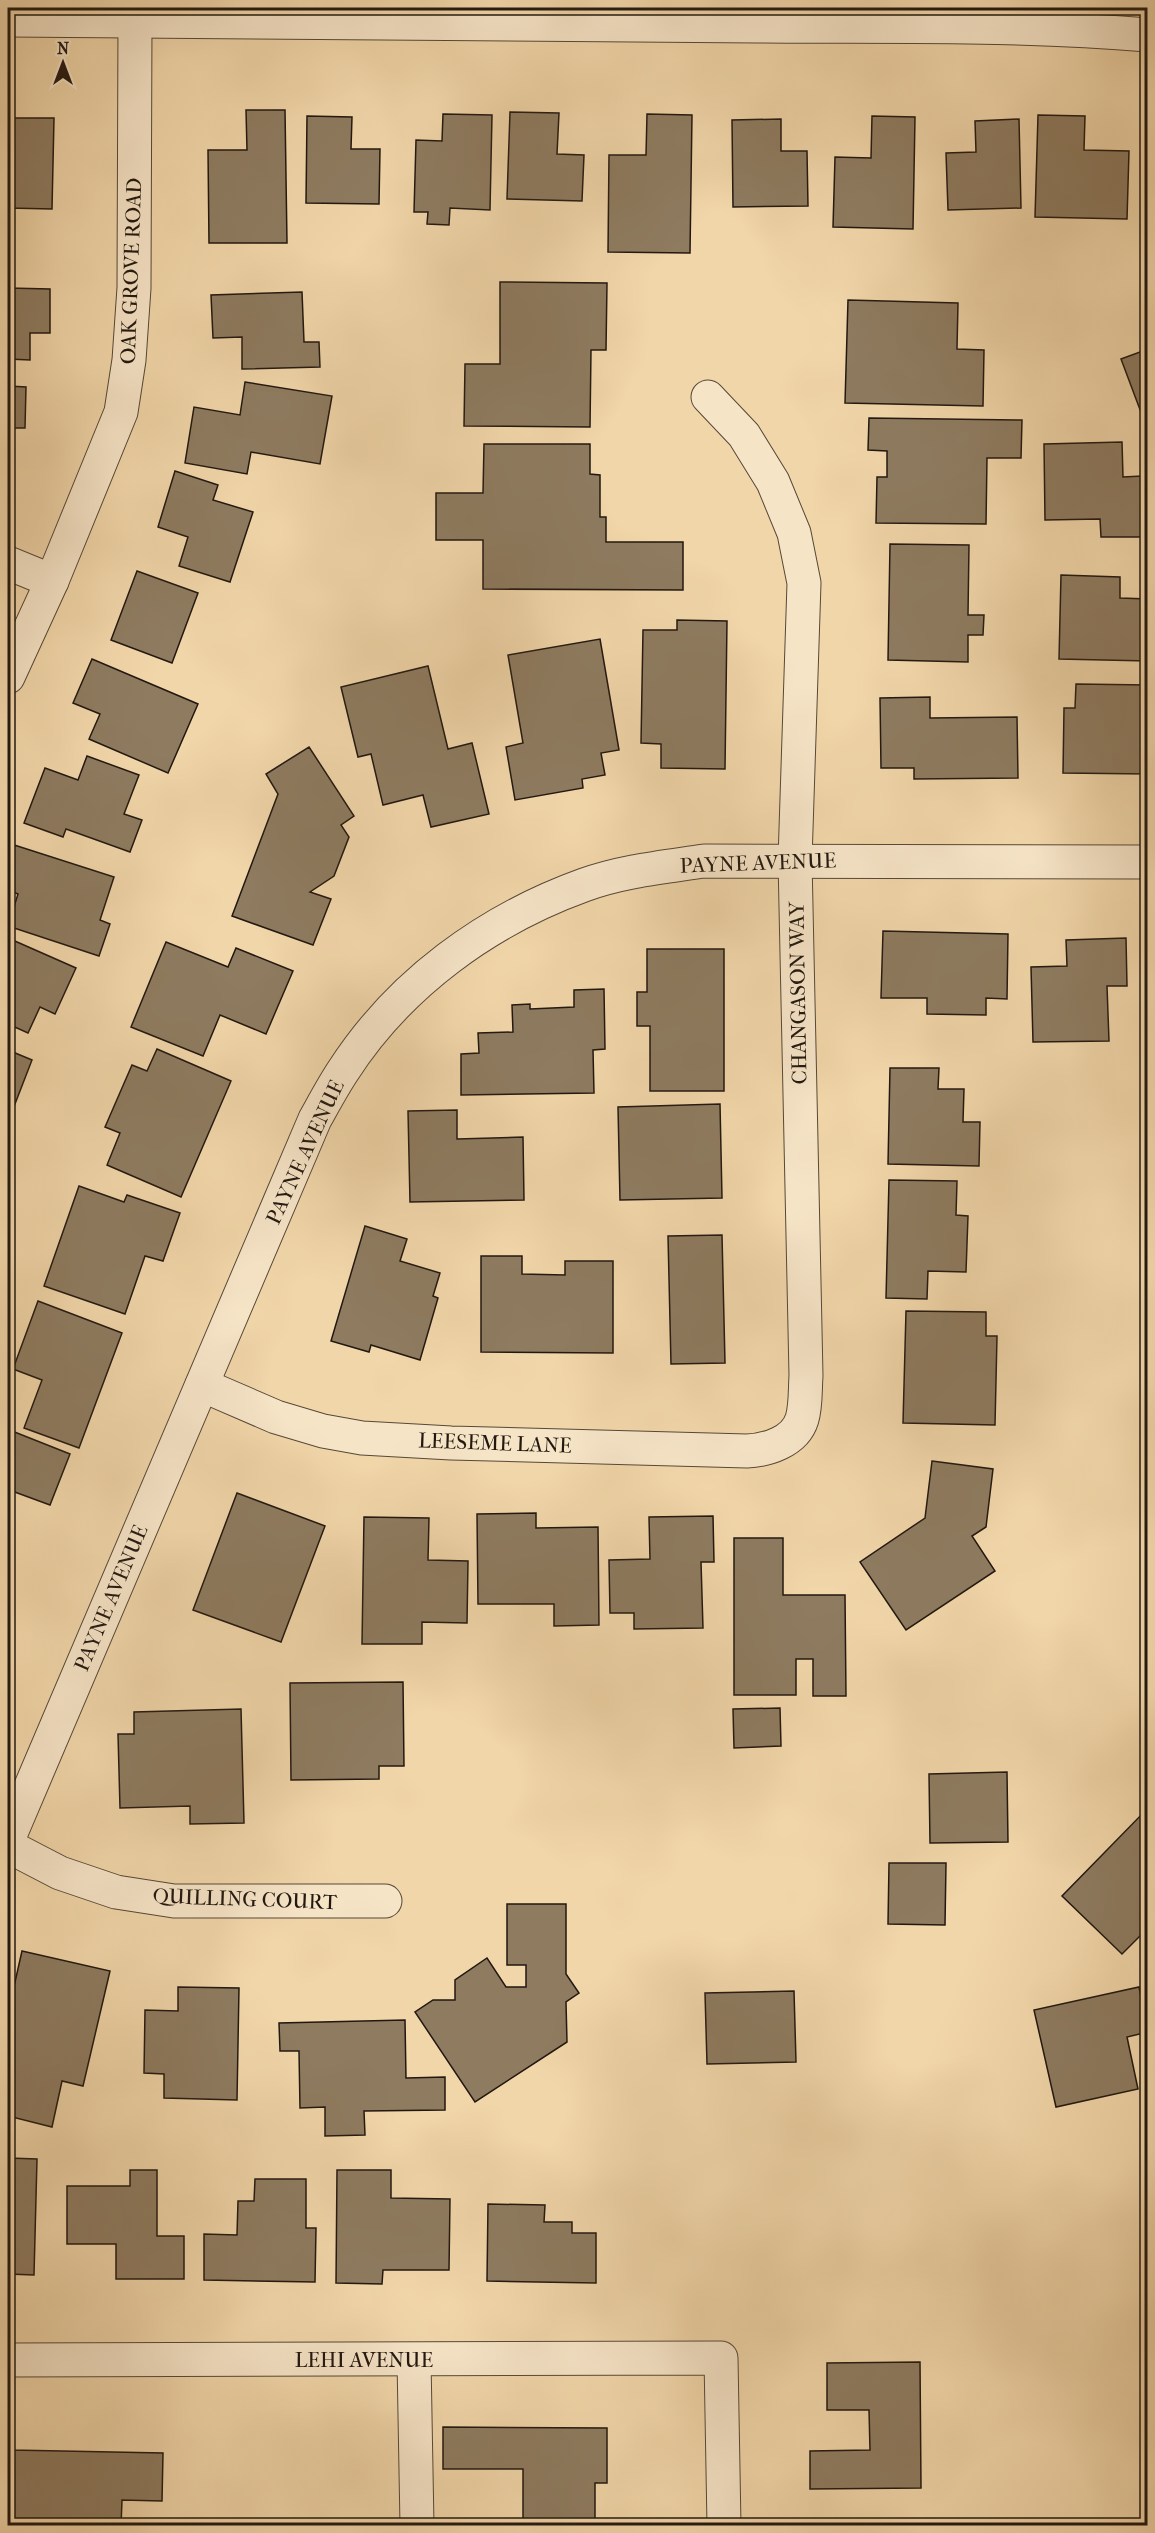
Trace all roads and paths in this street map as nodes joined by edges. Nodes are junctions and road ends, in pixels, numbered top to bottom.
1 (821, 17) edge
2 (8, 20) edge
3 (135, 22) junction
4 (1148, 35) edge
5 (708, 397) dead end
6 (8, 563) edge
7 (52, 580) junction
8 (8, 677) edge
9 (795, 860) junction
10 (1148, 862) edge
11 (202, 1385) junction
12 (793, 1434) joint
13 (8, 1840) edge
14 (8, 1846) edge
15 (385, 1901) dead end
16 (8, 2360) edge
17 (414, 2360) junction
18 (417, 2526) edge
19 (724, 2526) edge

1 - 3 street
1 - 4 street
2 - 3 street
3 - 7 street, OAK GROVE ROAD
5 - 9 street, CHANGASON WAY
6 - 7 street
7 - 8 street, OAK GROVE ROAD
9 - 10 street, PAYNE AVENUE
9 - 11 street, PAYNE AVENUE
9 - 12 street, CHANGASON WAY
11 - 12 street, LEESEME LANE
11 - 13 street, PAYNE AVENUE
14 - 15 street, QUILLING COURT
16 - 17 street, LEHI AVENUE
17 - 18 street
17 - 19 street, LEHI AVENUE

